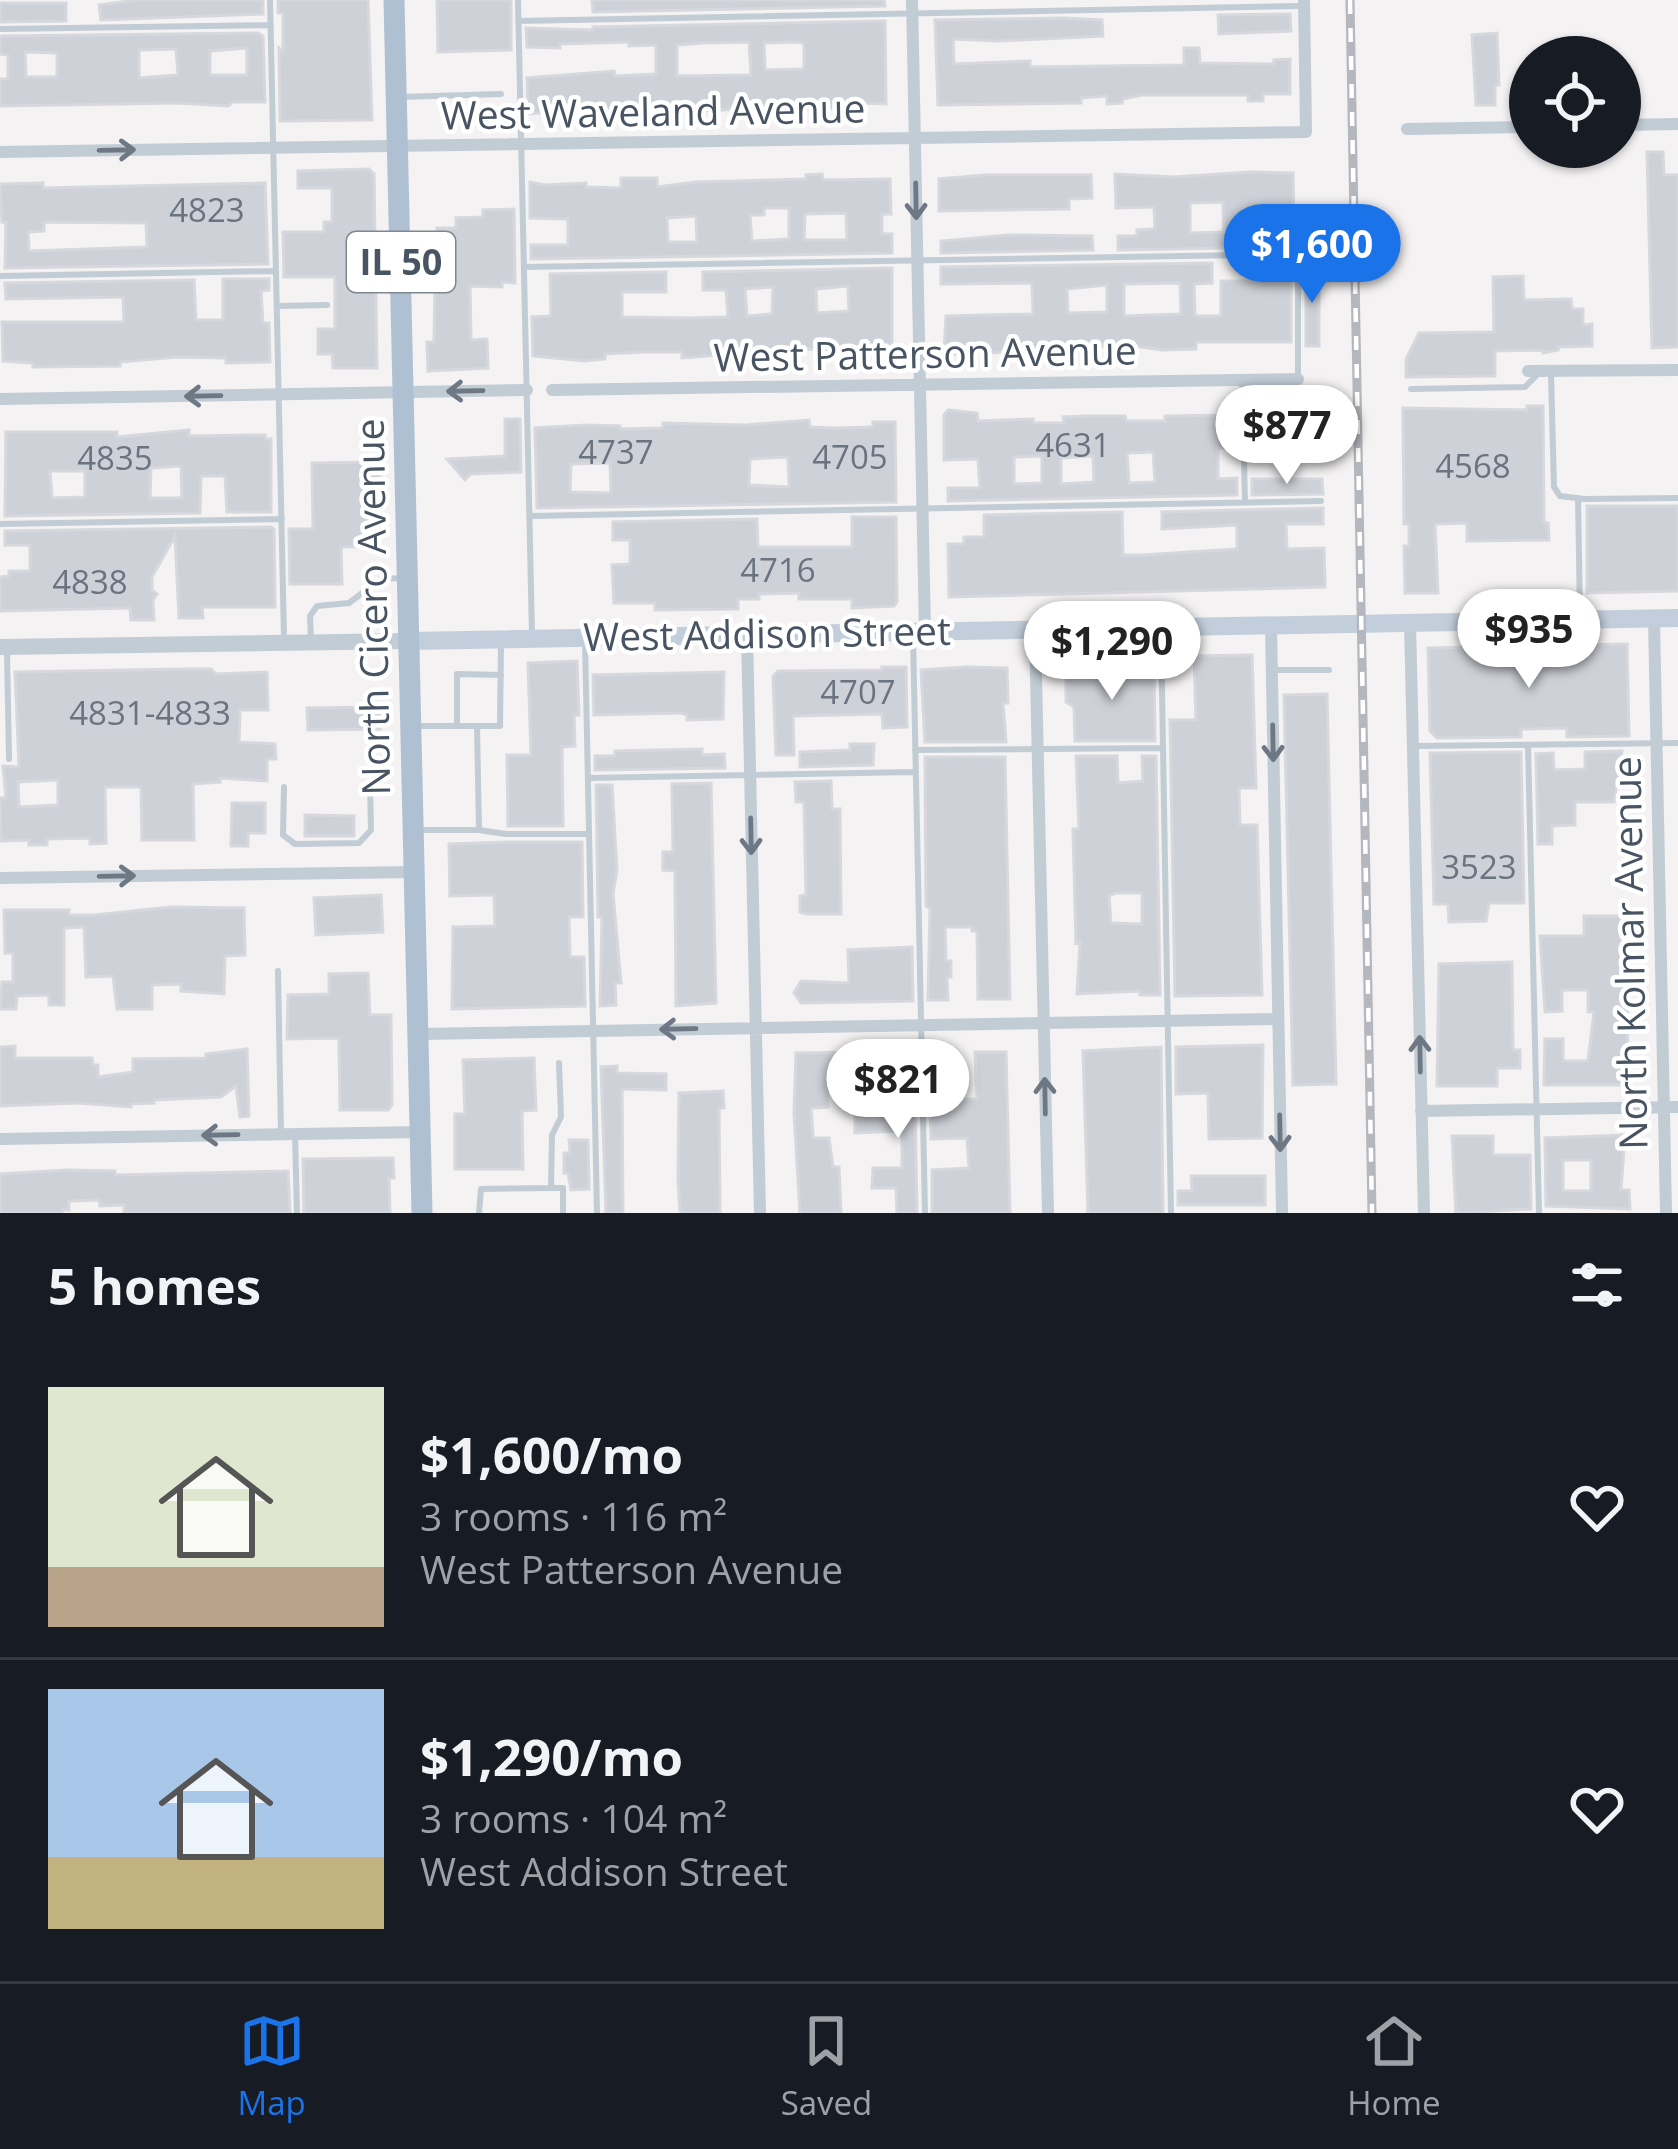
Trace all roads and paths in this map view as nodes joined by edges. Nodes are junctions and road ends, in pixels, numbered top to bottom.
1 (270, 0) edge
2 (394, 0) edge
3 (518, 0) edge
4 (1304, 3) edge
5 (912, 7) edge
6 (518, 21) junction
7 (271, 25) junction
8 (0, 29) edge
9 (502, 94) dead end
10 (396, 98) junction
11 (1678, 124) edge
12 (1641, 125) edge
13 (1509, 127) edge
14 (1407, 129) dead end
15 (915, 138) junction
16 (521, 144) junction
17 (398, 146) junction
18 (273, 148) junction
19 (0, 152) edge
20 (917, 260) junction
21 (524, 267) junction
22 (276, 271) junction
23 (0, 276) edge
24 (327, 305) dead end
25 (277, 306) junction
26 (1678, 370) edge
27 (1540, 371) junction
28 (1298, 379) joint
29 (1242, 380) junction
30 (920, 384) junction
31 (1411, 389) dead end
32 (526, 390) junction
33 (552, 390) dead end
34 (404, 392) junction
35 (279, 394) junction
36 (0, 399) edge
37 (1577, 498) junction
38 (1678, 498) edge
39 (1322, 501) dead end
40 (1245, 502) junction
41 (922, 508) junction
42 (530, 516) junction
43 (281, 519) junction
44 (0, 524) edge
45 (409, 578) junction
46 (1654, 619) junction
47 (1678, 619) edge
48 (1580, 620) junction
49 (1410, 623) junction
50 (1271, 626) junction
51 (1161, 628) junction
52 (1035, 630) junction
53 (919, 632) junction
54 (747, 635) junction
55 (532, 638) junction
56 (584, 638) junction
57 (502, 639) junction
58 (410, 640) junction
59 (284, 643) junction
60 (310, 643) junction
61 (3, 647) edge
62 (1271, 670) junction
63 (1329, 670) dead end
64 (501, 675) junction
65 (412, 726) junction
66 (457, 726) junction
67 (477, 726) junction
68 (1656, 743) junction
69 (1678, 743) edge
70 (1528, 745) junction
71 (1413, 746) junction
72 (1163, 748) junction
73 (1038, 749) junction
74 (915, 750) junction
75 (9, 759) dead end
76 (916, 772) junction
77 (750, 775) junction
78 (588, 778) junction
79 (370, 784) dead end
80 (284, 787) dead end
81 (414, 830) junction
82 (479, 830) junction
83 (589, 835) junction
84 (415, 872) junction
85 (0, 878) edge
86 (278, 971) dead end
87 (1278, 1019) junction
88 (1168, 1021) junction
89 (1044, 1024) junction
90 (921, 1025) junction
91 (755, 1027) junction
92 (593, 1030) junction
93 (418, 1034) junction
94 (560, 1063) dead end
95 (1671, 1107) edge
96 (1537, 1110) junction
97 (1421, 1112) junction
98 (421, 1132) junction
99 (288, 1134) junction
100 (0, 1139) edge
101 (551, 1188) junction
102 (297, 1213) edge
103 (422, 1213) edge
104 (479, 1213) edge
105 (562, 1213) edge
106 (597, 1213) edge
107 (760, 1213) edge
108 (925, 1213) edge
109 (1048, 1213) edge
110 (1171, 1213) edge
111 (1282, 1213) edge
112 (1424, 1213) edge
113 (1539, 1213) edge
114 (1666, 1213) edge

1 - 7 lane
2 - 10 main road, North Cicero Avenue / IL 50
3 - 6 lane
4 - 5 lane
4 - 15 street, West Waveland Avenue
5 - 6 lane
5 - 15 street
6 - 16 lane
7 - 8 lane
7 - 18 lane
9 - 10 lane
10 - 17 main road, North Cicero Avenue / IL 50
11 - 12 street
13 - 14 street
15 - 16 street, West Waveland Avenue
15 -> 20 street
16 - 17 street, West Waveland Avenue
16 - 21 lane
17 - 18 street, West Waveland Avenue
17 - 34 main road, North Cicero Avenue / IL 50
19 -> 18 street, West Waveland Avenue
18 - 22 lane
20 - 21 lane
20 - 28 lane
20 - 30 street
21 - 32 lane
22 - 23 lane
22 - 25 lane
24 - 25 lane
25 - 35 lane
26 - 27 street
27 - 31 lane
27 - 37 lane
28 - 29 street, West Patterson Avenue
29 - 30 street, West Patterson Avenue
29 - 40 lane
30 - 33 street, West Patterson Avenue
30 - 41 street
32 -> 34 street
32 - 42 lane
34 - 35 street
34 - 45 main road, North Cicero Avenue / IL 50
35 -> 36 street
35 - 43 lane
37 - 38 lane
37 - 48 lane
39 - 40 lane
40 - 41 lane
41 - 42 lane
41 - 53 street
42 - 55 lane
43 - 44 lane
43 - 59 lane
45 - 58 main road, North Cicero Avenue / IL 50
45 - 60 lane
46 - 47 main road, West Addison Street
46 - 48 main road, West Addison Street
46 - 68 street, North Kolmar Avenue
48 - 49 main road, West Addison Street
49 - 50 main road, West Addison Street
49 - 71 street
50 - 51 main road, West Addison Street
50 - 62 street
51 - 52 main road, West Addison Street
51 - 72 lane
52 - 53 main road, West Addison Street
52 - 73 street
53 - 54 main road, West Addison Street
53 - 74 lane
54 - 56 main road, West Addison Street
54 - 77 street
55 - 56 main road, West Addison Street
55 - 57 main road, West Addison Street
56 - 78 lane
57 - 58 main road, West Addison Street
57 - 64 lane
58 - 60 street, West Addison Street
58 - 65 main road, North Cicero Avenue / IL 50
59 - 60 street, West Addison Street
59 - 61 street, West Addison Street
61 - 75 lane
62 - 63 lane
62 -> 87 street
64 - 66 lane
64 - 67 lane
65 - 66 lane
65 - 81 main road, North Cicero Avenue / IL 50
66 - 67 lane
67 - 82 lane
68 - 69 lane
68 - 70 lane
68 - 95 street, North Kolmar Avenue
70 - 71 lane
70 - 96 lane
97 -> 71 street
72 - 73 lane
72 - 88 lane
73 - 74 lane
73 - 89 street
74 - 76 lane
76 - 77 lane
76 - 90 lane
77 - 78 lane
77 -> 91 street
78 - 83 lane
79 - 80 lane
81 - 82 lane
81 - 84 main road, North Cicero Avenue / IL 50
82 - 83 lane
83 - 92 lane
85 -> 84 street
84 - 93 main road, North Cicero Avenue / IL 50
86 - 99 lane
87 - 88 street
87 -> 111 street
88 - 89 street
88 - 110 lane
89 - 90 street
109 -> 89 street
90 - 91 street
90 - 108 lane
91 -> 92 street
91 - 107 street
92 - 93 street
92 - 106 lane
93 - 98 main road, North Cicero Avenue / IL 50
94 - 101 lane
95 - 96 street
95 - 114 street, North Kolmar Avenue
96 - 97 street
96 - 113 lane
97 - 112 street
98 - 99 street
98 - 103 main road, North Cicero Avenue / IL 50
99 -> 100 street
99 - 102 lane
101 - 104 lane
101 - 105 lane

